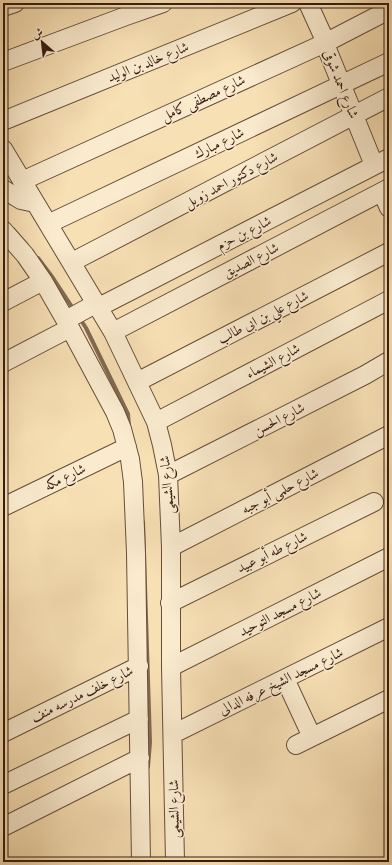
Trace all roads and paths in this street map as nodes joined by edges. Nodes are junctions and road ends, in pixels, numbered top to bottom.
1 (15, 3) edge
2 (163, 3) edge
3 (292, 3) edge
4 (308, 3) edge
5 (3, 7) edge
6 (384, 14) edge
7 (325, 43) junction
8 (3, 62) edge
9 (389, 62) edge
10 (342, 84) junction
11 (389, 97) edge
12 (354, 115) junction
13 (3, 121) edge
14 (3, 149) edge
15 (382, 162) edge
16 (22, 181) junction
17 (3, 189) edge
18 (387, 196) edge
19 (36, 203) junction
20 (48, 224) junction
21 (6, 239) edge
22 (389, 252) edge
23 (72, 262) junction
24 (43, 281) junction
25 (389, 300) edge
26 (3, 302) edge
27 (98, 305) junction
28 (68, 324) junction
29 (113, 332) junction
30 (389, 361) edge
31 (3, 363) edge
32 (138, 382) junction
33 (156, 422) junction
34 (389, 434) edge
35 (127, 447) junction
36 (168, 475) junction
37 (374, 502) dead end
38 (3, 507) edge
39 (171, 547) junction
40 (389, 558) edge
41 (170, 603) junction
42 (389, 627) edge
43 (138, 666) junction
44 (171, 667) junction
45 (285, 679) junction
46 (389, 699) edge
47 (139, 719) junction
48 (3, 733) edge
49 (173, 734) junction
50 (140, 758) junction
51 (3, 785) edge
52 (3, 827) edge
53 (141, 862) edge
54 (175, 862) edge

1 - 5 street
2 - 8 street
3 - 13 street, شارع خالد بن الوليد
4 - 7 street, شارع احمد شوقى
6 - 7 street, شارع مصطفى كامل
7 - 10 street, شارع احمد شوقى
7 - 16 street, شارع مصطفى كامل
9 - 10 street, شارع مبارك
10 - 12 street, شارع احمد شوقى
10 - 20 street, شارع مبارك
11 - 12 street, شارع دكتور احمد زويل
12 - 15 street, شارع احمد شوقى
12 - 23 street, شارع دكتور احمد زويل
14 - 16 street, شارع الشيمى
15 - 27 street, شارع بن حزم
16 - 19 street, شارع الشيمى
17 - 19 street
18 - 29 street, شارع الصديق
19 - 20 street, شارع الشيمى
20 - 23 street, شارع الشيمى
21 - 24 street
22 - 32 street, شارع علي بن ابى طالب
23 - 27 street, شارع الشيمى
24 - 26 street
24 - 28 street
25 - 33 street, شارع الشيماء
27 - 28 street, شارع بن حزم
27 - 29 street, شارع الشيمى
28 - 31 street, شارع بن حزم
28 - 35 street
29 - 32 street, شارع الشيمى
30 - 36 street, شارع الحسن
32 - 33 street, شارع الشيمى
33 - 36 street, شارع الشيمى
34 - 39 street, شارع حلمى أبو جبه
35 - 38 street, شارع مكه
35 - 43 street
36 - 39 street, شارع الشيمى
37 - 41 street, شارع طه أبو عبيد
39 - 41 street, شارع الشيمى
40 - 44 street, شارع مسجد التوحيد
41 - 44 street, شارع الشيمى
42 - 45 street, شارع مسجد الشيخ عرفه الدالى
43 - 47 street
43 - 48 street, شارع خلف مدرسه منف
44 - 49 street, شارع الشيمى
45 - 46 street
45 - 49 street, شارع مسجد الشيخ عرفه الدالى
47 - 50 street
47 - 51 street
49 - 54 street, شارع الشيمى
50 - 52 street
50 - 53 street

